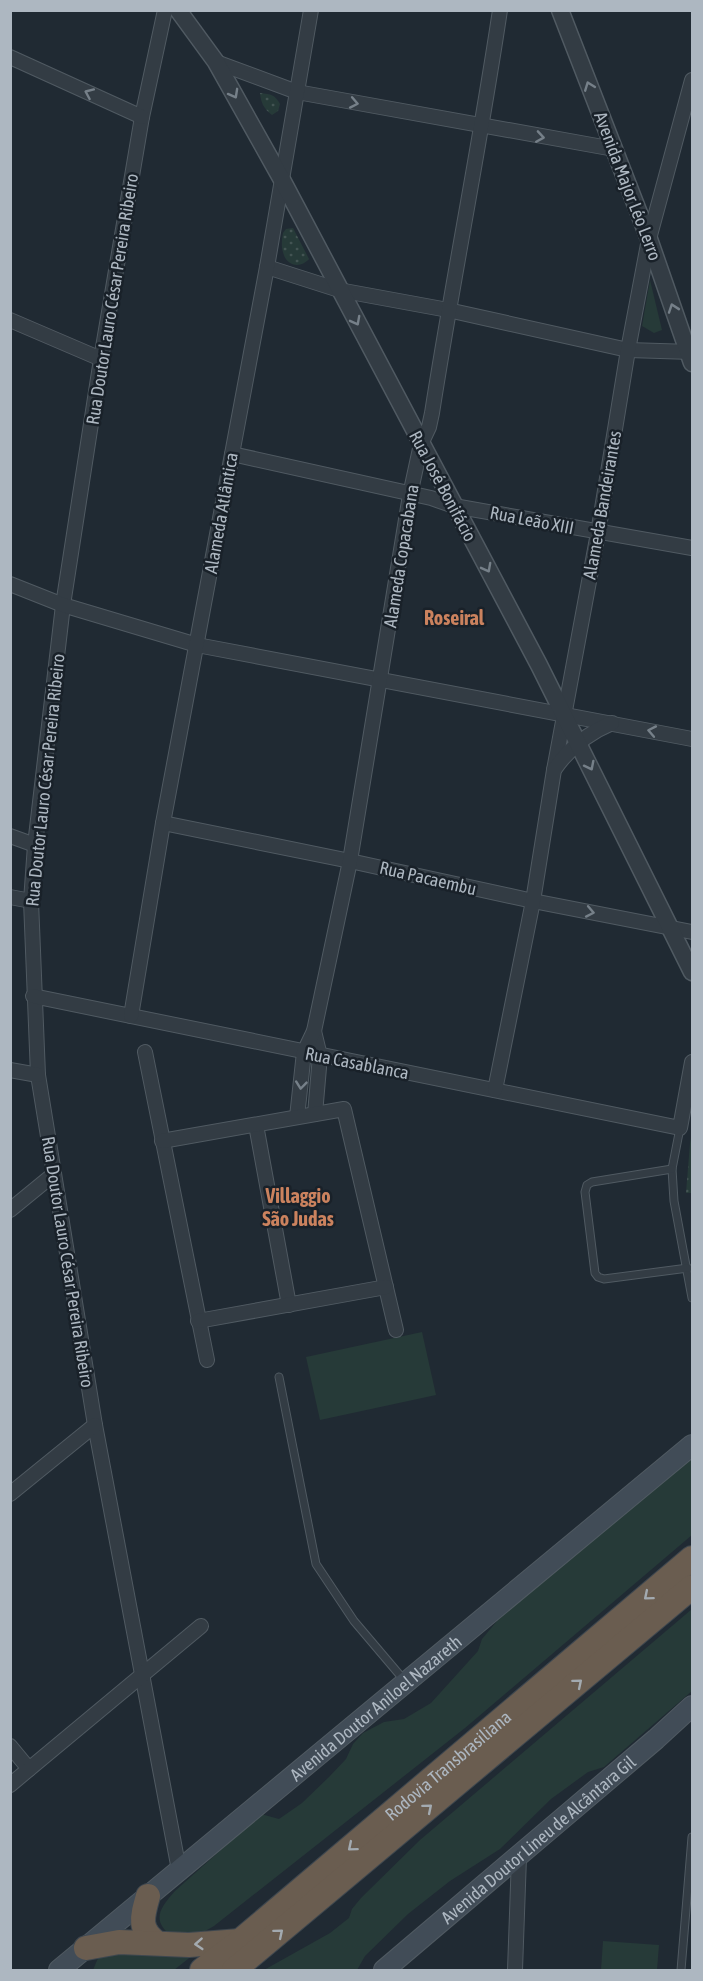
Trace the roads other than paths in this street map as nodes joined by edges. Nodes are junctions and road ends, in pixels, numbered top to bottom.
1 (165, 10) edge
2 (178, 10) edge
3 (311, 10) edge
4 (500, 10) edge
5 (560, 10) edge
6 (10, 57) edge
7 (216, 62) junction
8 (693, 80) edge
9 (297, 92) junction
10 (142, 117) junction
11 (483, 127) junction
12 (614, 149) junction
13 (281, 178) junction
14 (649, 239) junction
15 (267, 267) junction
16 (339, 290) junction
17 (448, 310) junction
18 (10, 320) edge
19 (628, 350) junction
20 (691, 355) edge
21 (101, 359) junction
22 (421, 444) junction
23 (232, 454) junction
24 (410, 495) junction
25 (454, 506) junction
26 (598, 533) junction
27 (693, 548) edge
28 (10, 584) edge
29 (63, 605) junction
30 (197, 645) junction
31 (381, 679) junction
32 (563, 714) junction
33 (612, 723) junction
34 (693, 739) edge
35 (578, 742) junction
36 (554, 770) junction
37 (163, 823) junction
38 (10, 836) edge
39 (35, 845) junction
40 (350, 861) junction
41 (10, 897) edge
42 (31, 901) junction
43 (533, 901) junction
44 (672, 928) junction
45 (693, 932) edge
46 (693, 972) edge
47 (33, 996) junction
48 (131, 1016) junction
49 (314, 1031) junction
50 (145, 1052) dead end
51 (304, 1052) junction
52 (320, 1056) junction
53 (693, 1062) edge
54 (10, 1070) edge
55 (38, 1076) junction
56 (495, 1090) junction
57 (315, 1114) junction
58 (297, 1117) junction
59 (256, 1125) junction
60 (680, 1128) junction
61 (162, 1141) junction
62 (672, 1170) junction
63 (54, 1174) junction
64 (10, 1210) edge
65 (687, 1268) junction
66 (386, 1287) junction
67 (693, 1298) edge
68 (289, 1305) junction
69 (198, 1321) junction
70 (396, 1330) dead end
71 (207, 1360) dead end
72 (279, 1377) dead end
73 (94, 1425) junction
74 (693, 1445) edge
75 (10, 1494) edge
76 (693, 1558) edge
77 (693, 1587) edge
78 (201, 1626) dead end
79 (142, 1675) junction
80 (406, 1682) junction
81 (693, 1706) edge
82 (10, 1746) edge
83 (29, 1769) junction
84 (10, 1785) edge
85 (693, 1837) edge
86 (519, 1857) junction
87 (179, 1870) junction
88 (148, 1896) junction
89 (240, 1941) junction
90 (157, 1943) junction
91 (86, 1948) junction
92 (59, 1971) edge
93 (202, 1971) edge
94 (234, 1971) edge
95 (384, 1971) edge
96 (515, 1971) edge
97 (681, 1971) edge

1 - 10 street, Rua Doutor Lauro César Pereira Ribeiro
2 - 7 street, Rua José Bonifácio
3 - 9 street, Alameda Atlântica
4 - 11 street, Alameda Copacabana
12 -> 5 street, Avenida Major Léo Lerro
10 -> 6 street
7 - 9 street
7 -> 13 street, Rua José Bonifácio
8 - 14 street, Alameda Bandeirantes
9 -> 11 street
9 - 13 street, Alameda Atlântica
10 - 21 street, Rua Doutor Lauro César Pereira Ribeiro
11 -> 12 street
11 - 17 street, Alameda Copacabana
12 - 14 street, Avenida Major Léo Lerro
13 - 15 street, Alameda Atlântica
13 - 16 street, Rua José Bonifácio
14 - 19 street, Alameda Bandeirantes
20 -> 14 street, Avenida Major Léo Lerro
15 - 16 street
15 - 23 street, Alameda Atlântica
16 - 17 street
16 -> 22 street, Rua José Bonifácio
17 - 19 street
17 - 22 street, Alameda Copacabana
18 - 21 street
19 - 20 street
19 - 26 street, Alameda Bandeirantes
21 - 29 street, Rua Doutor Lauro César Pereira Ribeiro
22 - 24 street, Alameda Copacabana
22 - 25 street, Rua José Bonifácio
23 - 24 street, Rua Leão XIII
23 - 30 street, Alameda Atlântica
24 - 25 street, Rua Leão XIII
24 - 31 street, Alameda Copacabana
25 - 26 street, Rua Leão XIII
25 -> 32 street, Rua José Bonifácio
26 - 27 street, Rua Leão XIII
26 - 32 street, Alameda Bandeirantes
28 - 29 street
29 - 30 street
29 - 39 street, Rua Doutor Lauro César Pereira Ribeiro
30 - 31 street
30 - 37 street, Alameda Atlântica
31 - 32 street
31 - 40 street, Alameda Copacabana
32 - 33 street
32 - 35 street, Rua José Bonifácio
32 - 36 street, Alameda Bandeirantes
34 -> 33 street
33 - 35 street
35 - 36 street
35 -> 44 street, Rua José Bonifácio
36 - 43 street, Alameda Bandeirantes
37 - 40 street, Rua Pacaembu
37 - 48 street, Alameda Atlântica
38 - 39 street
39 - 42 street, Rua Doutor Lauro César Pereira Ribeiro
40 - 43 street, Rua Pacaembu
40 - 49 street, Alameda Copacabana
41 - 42 street
42 - 47 street, Rua Doutor Lauro César Pereira Ribeiro
43 -> 44 street, Rua Pacaembu
43 - 56 street, Alameda Bandeirantes
44 - 45 street, Rua Pacaembu
44 - 46 street, Rua José Bonifácio
47 - 48 street, Rua Casablanca
47 - 55 street, Rua Doutor Lauro César Pereira Ribeiro
48 - 51 street, Rua Casablanca
49 - 51 street, Alameda Copacabana
49 - 52 street, Alameda Copacabana
50 - 61 street
51 - 52 street, Rua Casablanca
51 -> 58 street, Alameda Copacabana
52 - 56 street, Rua Casablanca
52 - 57 street, Alameda Copacabana
53 - 60 street
54 - 55 street
55 - 63 street, Rua Doutor Lauro César Pereira Ribeiro
56 - 60 street, Rua Casablanca
57 - 58 street
57 - 66 street
58 - 59 street
59 - 61 street
59 - 68 street
60 - 62 lane
61 - 69 street
62 - 65 lane
62 - 65 lane
63 - 64 street
63 - 73 street, Rua Doutor Lauro César Pereira Ribeiro
65 - 67 lane
66 - 68 street
66 - 70 street
68 - 69 street
69 - 71 street
72 - 80 lane
73 - 75 street
73 - 79 street, Rua Doutor Lauro César Pereira Ribeiro
74 - 80 main road, Avenida Doutor Aniloel Nazareth
76 -> 89 highway, Rodovia Transbrasiliana
94 -> 77 highway, Rodovia Transbrasiliana
78 - 79 street
79 - 83 street
79 - 87 street, Rua Doutor Lauro César Pereira Ribeiro
80 - 87 main road, Avenida Doutor Aniloel Nazareth
81 - 86 main road, Avenida Doutor Lineu de Alcântara Gil
82 - 83 street
83 - 84 street
85 - 97 lane
86 - 95 main road, Avenida Doutor Lineu de Alcântara Gil
86 - 96 street
87 - 88 main road, Avenida Doutor Aniloel Nazareth
88 - 90 highway
88 - 91 main road, Avenida Doutor Aniloel Nazareth
89 -> 90 highway
89 - 93 highway, Rodovia Transbrasiliana
90 - 91 highway
91 - 92 main road, Avenida Doutor Aniloel Nazareth

